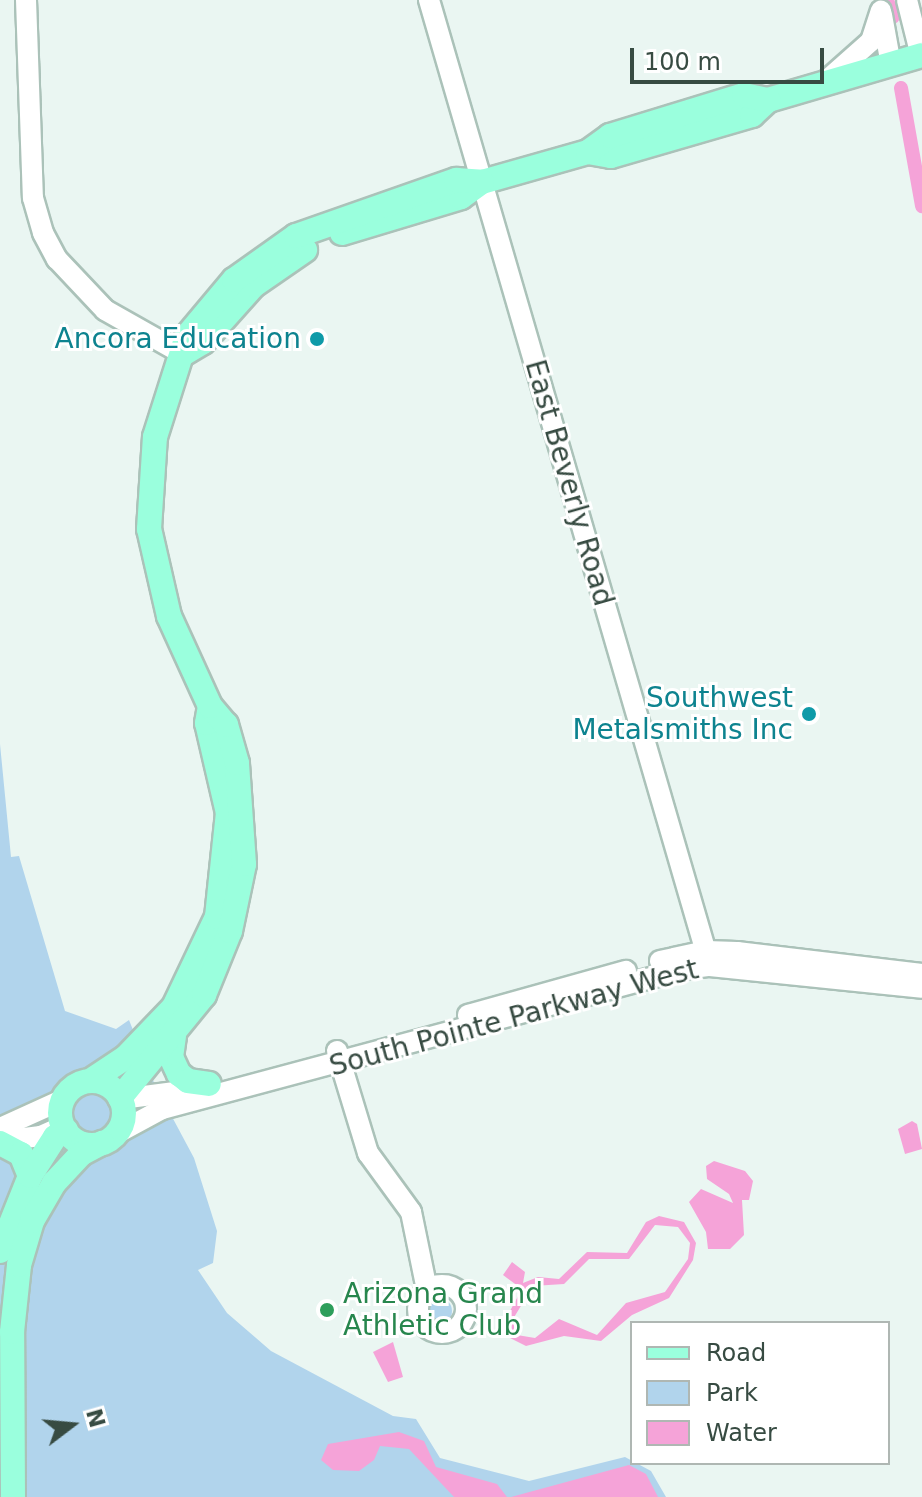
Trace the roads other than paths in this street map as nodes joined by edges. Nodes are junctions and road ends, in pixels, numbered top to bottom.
1 (26, 0) edge
2 (429, 0) edge
3 (907, 0) edge
4 (879, 6) edge
5 (922, 56) edge
6 (891, 65) junction
7 (823, 84) junction
8 (482, 182) junction
9 (183, 354) junction
10 (210, 706) junction
11 (708, 959) junction
12 (922, 974) edge
13 (922, 988) edge
14 (174, 1036) junction
15 (339, 1057) junction
16 (90, 1081) junction
17 (209, 1084) junction
18 (120, 1098) junction
19 (64, 1099) junction
20 (0, 1128) edge
21 (65, 1128) junction
22 (109, 1138) junction
23 (0, 1142) edge
24 (30, 1176) junction
25 (0, 1251) edge
26 (427, 1290) dead end
27 (13, 1497) edge

1 - 9 street
2 - 8 street, East Beverly Road
3 - 5 street
4 - 6 street
4 - 7 street
5 - 6 main road
6 - 7 main road
7 - 8 main road
8 - 9 main road
8 - 11 street, East Beverly Road
9 - 10 main road
10 - 14 main road
10 - 16 main road
11 - 12 street, South Pointe Parkway West
11 - 13 street, South Pointe Parkway West
11 - 15 street, South Pointe Parkway West
14 - 17 main road
14 - 18 main road
15 - 17 street, South Pointe Parkway West
15 - 22 street, South Pointe Parkway West
15 - 26 street
16 - 18 main road
16 - 19 main road
17 - 18 street, South Pointe Parkway West
18 - 22 main road
19 - 20 street
19 - 21 main road
21 - 22 main road
21 - 23 street
21 - 24 main road
22 - 27 main road
23 - 24 main road
24 - 25 main road

